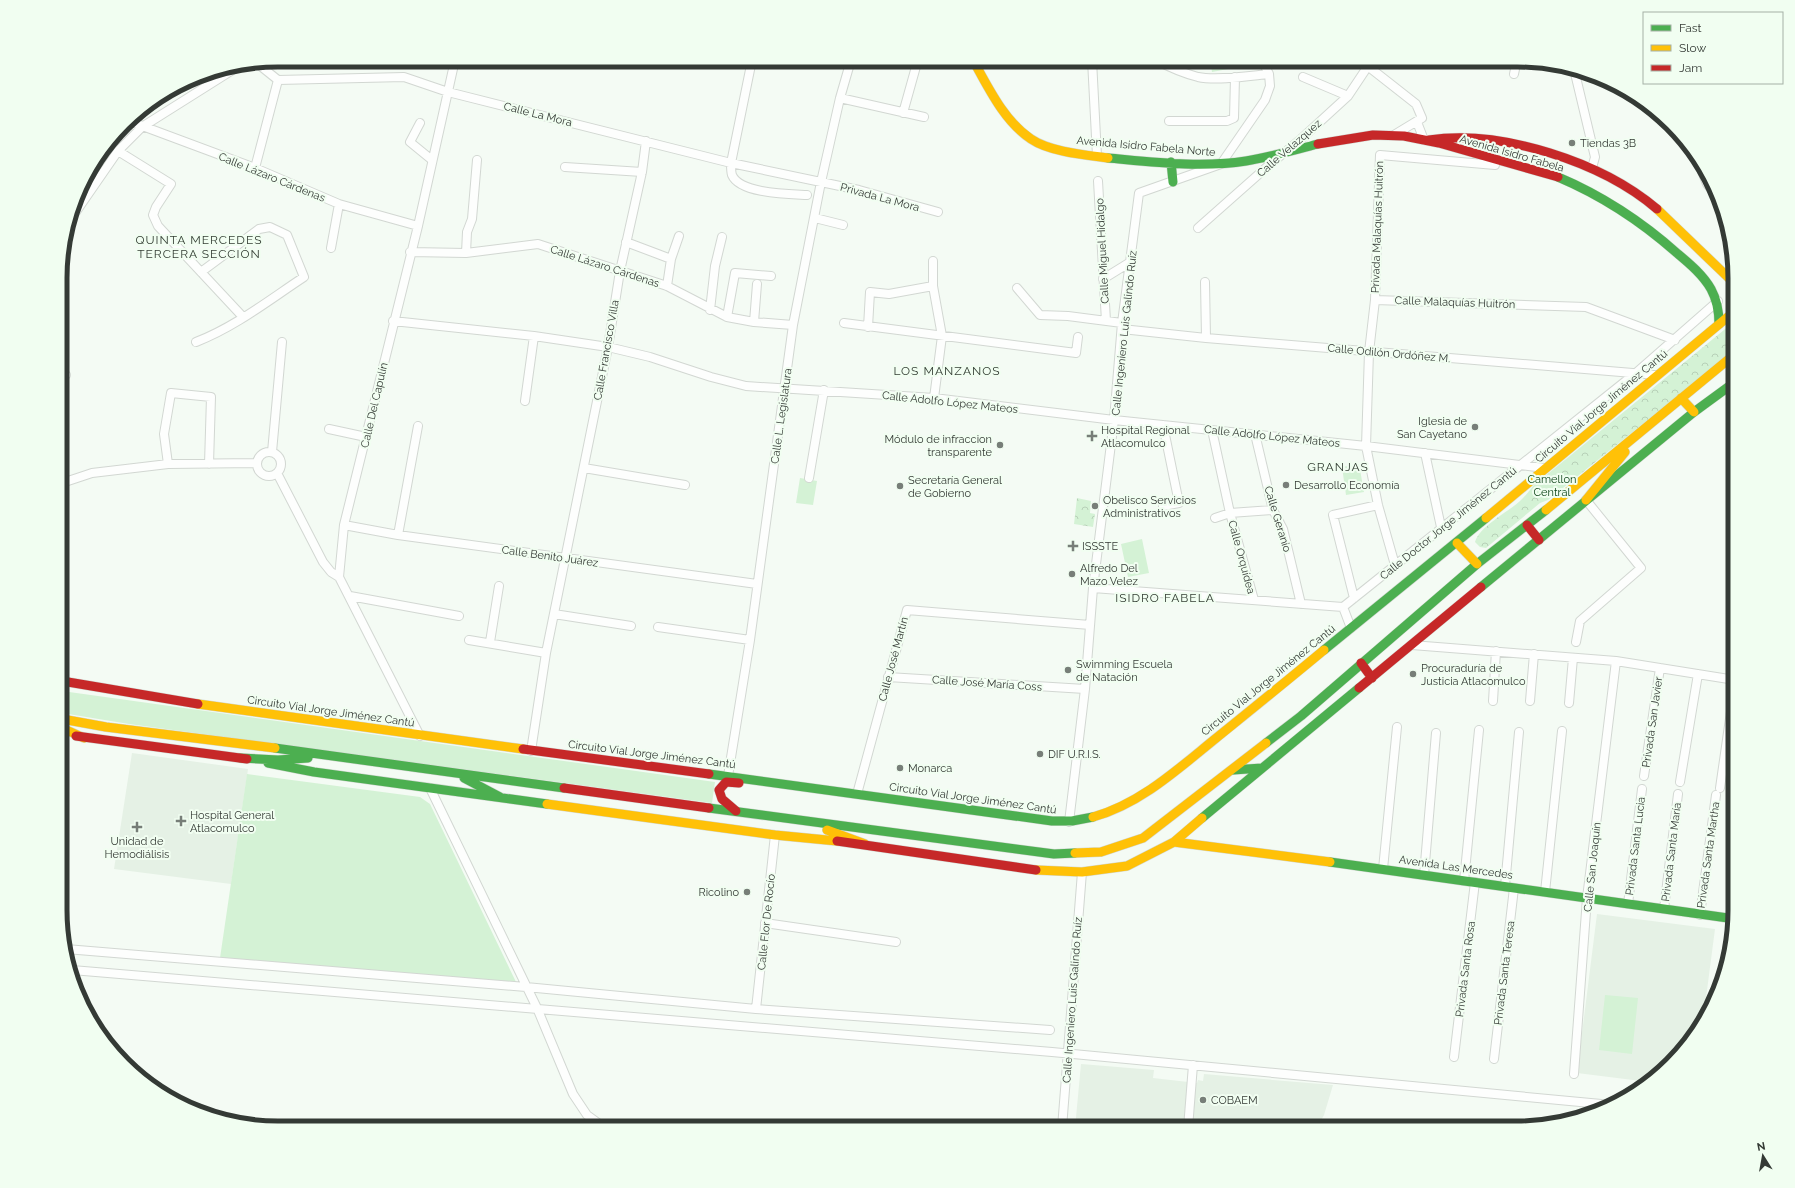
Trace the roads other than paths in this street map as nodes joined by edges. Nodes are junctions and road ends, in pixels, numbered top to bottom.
1 (262, 67) edge
2 (453, 67) edge
3 (751, 67) edge
4 (848, 67) edge
5 (916, 67) edge
6 (978, 67) edge
7 (1092, 67) edge
8 (1169, 67) edge
9 (1266, 67) edge
10 (1367, 67) edge
11 (1374, 67) edge
12 (1516, 67) edge
13 (228, 73) edge
14 (1269, 74) junction
15 (1514, 74) dead end
16 (1575, 75) edge
17 (1235, 77) junction
18 (1303, 77) dead end
19 (278, 80) junction
20 (448, 92) junction
21 (1348, 96) junction
22 (840, 98) junction
23 (904, 113) junction
24 (924, 117) dead end
25 (1169, 121) dead end
26 (1417, 122) junction
27 (134, 124) edge
28 (420, 124) dead end
29 (142, 127) junction
30 (1394, 135) junction
31 (1424, 140) junction
32 (646, 141) junction
33 (1503, 142) junction
34 (118, 151) junction
35 (1286, 151) junction
36 (1097, 156) junction
37 (432, 160) junction
38 (477, 160) dead end
39 (1496, 160) junction
40 (1171, 162) junction
41 (731, 163) junction
42 (1221, 164) junction
43 (565, 167) dead end
44 (254, 168) junction
45 (1592, 168) junction
46 (642, 172) junction
47 (1098, 181) dead end
48 (821, 182) junction
49 (1173, 182) junction
50 (807, 195) dead end
51 (339, 204) junction
52 (79, 207) edge
53 (938, 212) dead end
54 (815, 218) junction
55 (843, 225) dead end
56 (418, 226) junction
57 (1198, 228) dead end
58 (679, 236) dead end
59 (722, 237) dead end
60 (626, 242) junction
61 (331, 248) dead end
62 (410, 252) junction
63 (466, 253) junction
64 (671, 259) junction
65 (1132, 260) junction
66 (933, 261) dead end
67 (620, 271) junction
68 (202, 272) junction
69 (1722, 272) junction
70 (771, 276) dead end
71 (1103, 278) junction
72 (1728, 278) edge
73 (1206, 282) dead end
74 (757, 284) dead end
75 (1710, 285) junction
76 (667, 286) junction
77 (933, 286) junction
78 (1017, 288) dead end
79 (1375, 300) junction
80 (1718, 301) junction
81 (710, 310) junction
82 (243, 317) junction
83 (727, 317) junction
84 (1728, 317) edge
85 (393, 321) junction
86 (1106, 321) junction
87 (754, 322) junction
88 (844, 323) dead end
89 (1719, 324) junction
90 (793, 325) junction
91 (1122, 326) junction
92 (868, 327) junction
93 (534, 336) junction
94 (942, 336) junction
95 (1078, 337) dead end
96 (1206, 338) junction
97 (1675, 340) junction
98 (196, 342) dead end
99 (282, 342) dead end
100 (608, 347) junction
101 (1369, 352) junction
102 (1728, 359) edge
103 (1637, 372) junction
104 (1657, 375) junction
105 (1728, 386) edge
106 (785, 388) junction
107 (824, 390) junction
108 (934, 398) junction
109 (1681, 398) junction
110 (525, 401) dead end
111 (1694, 412) junction
112 (1114, 420) junction
113 (1162, 425) junction
114 (418, 426) dead end
115 (329, 429) dead end
116 (1212, 430) junction
117 (1643, 430) junction
118 (1255, 434) junction
119 (366, 437) junction
120 (1366, 446) junction
121 (272, 452) junction
122 (1425, 453) junction
123 (257, 463) junction
124 (168, 464) junction
125 (209, 464) junction
126 (1521, 465) junction
127 (584, 468) junction
128 (1544, 468) junction
129 (277, 473) junction
130 (810, 478) dead end
131 (67, 481) edge
132 (685, 485) dead end
133 (1586, 500) junction
134 (1378, 505) junction
135 (1163, 506) dead end
136 (1273, 510) junction
137 (1230, 513) junction
138 (1215, 518) dead end
139 (344, 525) junction
140 (1527, 525) junction
141 (1441, 527) junction
142 (398, 535) junction
143 (1539, 540) junction
144 (1457, 543) junction
145 (565, 559) junction
146 (1477, 564) junction
147 (1396, 565) junction
148 (339, 577) junction
149 (757, 584) junction
150 (499, 586) dead end
151 (1093, 588) junction
152 (350, 596) junction
153 (1354, 598) junction
154 (1254, 600) junction
155 (1301, 604) junction
156 (1343, 607) junction
157 (554, 614) junction
158 (459, 616) dead end
159 (1090, 624) junction
160 (631, 626) dead end
161 (658, 627) dead end
162 (1351, 628) junction
163 (470, 640) dead end
164 (750, 640) junction
165 (490, 642) junction
166 (1576, 642) dead end
167 (1412, 645) junction
168 (1496, 651) junction
169 (546, 653) junction
170 (1534, 654) junction
171 (1573, 658) junction
172 (1616, 661) junction
173 (1361, 663) junction
174 (1660, 668) junction
175 (1698, 674) junction
176 (888, 677) junction
177 (1372, 678) junction
178 (1728, 679) edge
179 (67, 682) edge
180 (1085, 689) junction
181 (1493, 701) dead end
182 (1530, 701) dead end
183 (1569, 703) dead end
184 (67, 720) edge
185 (1728, 724) edge
186 (1397, 727) dead end
187 (67, 730) edge
188 (1479, 730) dead end
189 (1562, 731) dead end
190 (1519, 732) dead end
191 (1436, 733) dead end
192 (67, 735) edge
193 (420, 736) junction
194 (84, 738) junction
195 (531, 750) junction
196 (335, 756) junction
197 (240, 758) junction
198 (1262, 768) junction
199 (1233, 770) junction
200 (457, 774) junction
201 (728, 776) junction
202 (1644, 776) dead end
203 (1680, 782) dead end
204 (430, 788) junction
205 (814, 788) junction
206 (1642, 789) dead end
207 (857, 794) junction
208 (1678, 794) dead end
209 (500, 797) junction
210 (737, 811) junction
211 (806, 822) junction
212 (1069, 822) junction
213 (775, 835) junction
214 (1174, 842) junction
215 (865, 844) junction
216 (1383, 869) junction
217 (1082, 872) junction
218 (1424, 875) junction
219 (1464, 881) junction
220 (1475, 882) junction
221 (1505, 886) junction
222 (1514, 888) junction
223 (1545, 892) junction
224 (1588, 898) junction
225 (1628, 904) junction
226 (1664, 909) junction
227 (1700, 914) junction
228 (1728, 919) edge
229 (765, 923) junction
230 (896, 942) dead end
231 (71, 949) edge
232 (76, 970) edge
233 (526, 987) junction
234 (537, 1008) junction
235 (756, 1009) junction
236 (1050, 1030) dead end
237 (1069, 1053) junction
238 (1454, 1057) dead end
239 (1494, 1059) dead end
240 (1193, 1065) junction
241 (1574, 1074) dead end
242 (1602, 1103) edge
243 (595, 1121) edge
244 (1063, 1121) edge
245 (1189, 1121) edge

1 - 19 street
2 - 20 street, Calle Del Capulín
3 - 41 street
4 - 22 street, Calle L. Legislatura
5 - 23 street
6 - 36 main road, Avenida Isidro Fabela Norte
7 - 36 street
8 - 17 street
9 - 14 street
10 - 21 street, Calle Velazquez
11 - 26 street
12 - 15 street
13 - 29 street
14 - 17 street
14 - 42 street
16 - 45 street
17 - 25 street
18 - 21 street
19 - 20 street, Calle La Mora
19 - 44 street
20 - 32 street, Calle La Mora
20 - 37 street, Calle Del Capulín
21 - 35 street, Calle Velazquez
22 - 23 street
22 - 48 street, Calle L. Legislatura
23 - 24 street
26 - 30 street
26 - 31 street
27 - 29 street, Calle Lázaro Cárdenas
28 - 37 street
29 - 34 street
29 - 44 street, Calle Lázaro Cárdenas
30 - 31 main road, Avenida Isidro Fabela
30 - 35 main road, Avenida Isidro Fabela
31 - 33 main road, Avenida Isidro Fabela
31 - 39 main road, Avenida Isidro Fabela
32 - 41 street, Calle La Mora
32 - 46 street, Calle Francisco Villa
33 - 39 main road
33 - 45 main road, Avenida Isidro Fabela
34 - 52 street
34 - 68 street
35 - 42 main road, Avenida Isidro Fabela Norte
35 - 57 street, Calle Velazquez
36 - 40 main road, Avenida Isidro Fabela Norte
37 - 56 street, Calle Del Capulín
38 - 63 street
39 - 75 main road, Avenida Isidro Fabela
39 - 79 street, Privada Malaquías Huitrón
40 - 42 main road, Avenida Isidro Fabela Norte
40 - 49 main road
41 - 48 street, Calle La Mora
41 - 50 street
42 - 49 street, Calle Ingeniero Luis Galindo Ruíz
43 - 46 street
44 - 51 street, Calle Lázaro Cárdenas
45 - 69 main road, Avenida Isidro Fabela
46 - 60 street, Calle Francisco Villa
47 - 71 street, Calle Miguel Hidalgo
48 - 53 street, Privada La Mora
48 - 54 street, Calle L. Legislatura
49 - 65 street, Calle Ingeniero Luis Galindo Ruíz
51 - 56 street, Calle Lázaro Cárdenas
51 - 61 street
54 - 55 street
54 - 90 street, Calle L. Legislatura
56 - 62 street, Calle Del Capulín
58 - 64 street
59 - 81 street
60 - 64 street
60 - 67 street, Calle Francisco Villa
62 - 63 street, Calle Lázaro Cárdenas
62 - 85 street, Calle Del Capulín
63 - 67 street, Calle Lázaro Cárdenas
64 - 76 street
65 - 71 street
65 - 91 street, Calle Ingeniero Luis Galindo Ruíz
66 - 77 street
67 - 76 street, Calle Lázaro Cárdenas
67 - 100 street, Calle Francisco Villa
68 - 82 street
68 - 82 street
69 - 72 main road, Avenida Isidro Fabela
69 - 75 main road
70 - 83 street
71 - 86 street, Calle Miguel Hidalgo
73 - 96 street
74 - 87 street
75 - 80 main road, Avenida Isidro Fabela
76 - 81 street, Calle Lázaro Cárdenas
77 - 92 street
77 - 94 street
78 - 86 street, Calle Odilón Ordóñez M.
79 - 97 street, Calle Malaquías Huitrón
79 - 101 street
80 - 89 main road, Avenida Isidro Fabela
80 - 97 street, Calle Doctor Jorge Jiménez Cantú
81 - 83 street, Calle Lázaro Cárdenas
82 - 98 street
83 - 87 street, Calle Lázaro Cárdenas
84 - 89 main road, Circuito Vial Jorge Jiménez Cantú
85 - 93 street, Calle Adolfo López Mateos
85 - 119 street, Calle Del Capulín
86 - 91 street, Calle Odilón Ordóñez M.
87 - 90 street, Calle Lázaro Cárdenas
88 - 92 street
89 - 104 main road, Circuito Vial Jorge Jiménez Cantú
90 - 106 street, Calle L. Legislatura
91 - 96 street, Calle Odilón Ordóñez M.
91 - 112 street, Calle Ingeniero Luis Galindo Ruíz
92 - 94 street
93 - 100 street, Calle Adolfo López Mateos
93 - 110 street
94 - 95 street
94 - 108 street
96 - 101 street, Calle Odilón Ordóñez M.
97 - 103 street, Calle Doctor Jorge Jiménez Cantú
99 - 121 street
100 - 106 street, Calle Adolfo López Mateos
100 - 127 street, Calle Francisco Villa
101 - 103 street, Calle Odilón Ordóñez M.
101 - 120 street
102 - 109 main road
103 - 104 street, Calle Odilón Ordóñez M.
103 - 126 street, Calle Doctor Jorge Jiménez Cantú
104 - 128 main road, Circuito Vial Jorge Jiménez Cantú
105 - 111 main road
106 - 107 street, Calle Adolfo López Mateos
106 - 149 street, Calle L. Legislatura
107 - 108 street, Calle Adolfo López Mateos
107 - 130 street
108 - 112 street, Calle Adolfo López Mateos
109 - 111 main road
109 - 117 main road
111 - 133 main road
112 - 113 street, Calle Adolfo López Mateos
112 - 151 street, Calle Ingeniero Luis Galindo Ruíz
113 - 116 street, Calle Adolfo López Mateos
113 - 135 street
114 - 142 street
115 - 119 street
116 - 118 street, Calle Adolfo López Mateos
116 - 137 street, Calle Orquídea
117 - 133 main road
117 - 140 main road
118 - 120 street, Calle Adolfo López Mateos
118 - 136 street, Calle Geranio
119 - 139 street, Calle Del Capulín
120 - 122 street, Calle Adolfo López Mateos
120 - 134 street
121 - 123 street
121 - 129 street
122 - 126 street, Calle Adolfo López Mateos
122 - 141 street
123 - 125 street
123 - 129 street
124 - 125 street
124 - 125 street
124 - 131 street
126 - 128 street, Calle Adolfo López Mateos
126 - 141 street, Calle Doctor Jorge Jiménez Cantú
127 - 132 street
127 - 145 street, Calle Francisco Villa
128 - 144 main road, Circuito Vial Jorge Jiménez Cantú
129 - 148 street
133 - 143 main road
133 - 166 street
134 - 147 street
134 - 153 street
136 - 137 street
136 - 155 street, Calle Geranio
137 - 138 street
137 - 154 street, Calle Orquídea
139 - 142 street, Calle Benito Juárez
139 - 148 street, Calle Del Capulín
140 - 143 main road
140 - 146 main road
141 - 147 street, Calle Doctor Jorge Jiménez Cantú
142 - 145 street, Calle Benito Juárez
143 - 167 main road
144 - 146 main road
144 - 162 main road, Circuito Vial Jorge Jiménez Cantú
145 - 149 street, Calle Benito Juárez
145 - 157 street, Calle Francisco Villa
146 - 173 main road
147 - 153 street, Calle Doctor Jorge Jiménez Cantú
148 - 152 street
149 - 164 street, Calle L. Legislatura
150 - 165 street
151 - 154 street
151 - 159 street, Calle Ingeniero Luis Galindo Ruíz
152 - 158 street
152 - 193 street
153 - 156 street, Calle Doctor Jorge Jiménez Cantú
154 - 155 street
155 - 156 street
156 - 162 street
157 - 160 street
157 - 169 street, Calle Francisco Villa
159 - 176 street, Calle José Martín
159 - 180 street, Calle Ingeniero Luis Galindo Ruíz
161 - 164 street
162 - 212 main road, Circuito Vial Jorge Jiménez Cantú
163 - 165 street
164 - 201 street, Calle L. Legislatura
165 - 169 street
167 - 168 street
167 - 177 main road
168 - 170 street
168 - 181 street
169 - 195 street, Calle Francisco Villa
170 - 171 street
170 - 182 street
171 - 172 street
171 - 183 street
172 - 174 street
172 - 224 street, Calle San Joaquín
173 - 177 main road
173 - 199 main road
174 - 175 street
174 - 202 street, Privada San Javier
175 - 178 street
175 - 203 street
176 - 180 street, Calle José María Coss
176 - 207 street, Calle José Martín
177 - 198 main road
179 - 193 main road, Circuito Vial Jorge Jiménez Cantú
180 - 212 street, Calle Ingeniero Luis Galindo Ruíz
184 - 196 main road
185 - 227 street, Privada Santa Martha
186 - 216 street
187 - 194 main road
188 - 219 street
189 - 223 street
190 - 221 street
191 - 218 street
192 - 194 main road
193 - 195 main road, Circuito Vial Jorge Jiménez Cantú
194 - 197 main road
195 - 201 main road, Circuito Vial Jorge Jiménez Cantú
196 - 197 main road
196 - 200 main road
197 - 204 main road
198 - 199 main road
198 - 214 main road
199 - 211 main road
200 - 209 main road
200 - 210 main road
201 - 205 main road, Circuito Vial Jorge Jiménez Cantú
204 - 209 main road
204 - 233 street
205 - 207 main road, Circuito Vial Jorge Jiménez Cantú
205 - 210 main road
206 - 225 street, Privada Santa Lucia
207 - 212 main road, Circuito Vial Jorge Jiménez Cantú
208 - 226 street, Privada Santa María
209 - 213 main road
210 - 211 main road
211 - 215 main road
213 - 215 main road
213 - 229 street, Calle Flor De Rocío
214 - 216 main road, Avenida Las Mercedes
214 - 217 main road
215 - 217 main road
216 - 218 main road, Avenida Las Mercedes
217 - 237 street, Calle Ingeniero Luis Galindo Ruíz
218 - 219 main road, Avenida Las Mercedes
219 - 220 main road, Avenida Las Mercedes
220 - 221 main road, Avenida Las Mercedes
220 - 238 street, Privada Santa Rosa
221 - 222 main road, Avenida Las Mercedes
222 - 223 main road, Avenida Las Mercedes
222 - 239 street, Privada Santa Teresa
223 - 224 main road, Avenida Las Mercedes
224 - 225 main road, Avenida Las Mercedes
224 - 241 street, Calle San Joaquín
225 - 226 main road, Avenida Las Mercedes
226 - 227 main road, Avenida Las Mercedes
227 - 228 main road, Avenida Las Mercedes
229 - 230 street
229 - 235 street, Calle Flor De Rocío
231 - 233 street
232 - 234 street
233 - 234 street
233 - 235 street
234 - 237 street
234 - 243 street
235 - 236 street
237 - 240 street
237 - 244 street, Calle Ingeniero Luis Galindo Ruíz
240 - 242 street
240 - 245 street

